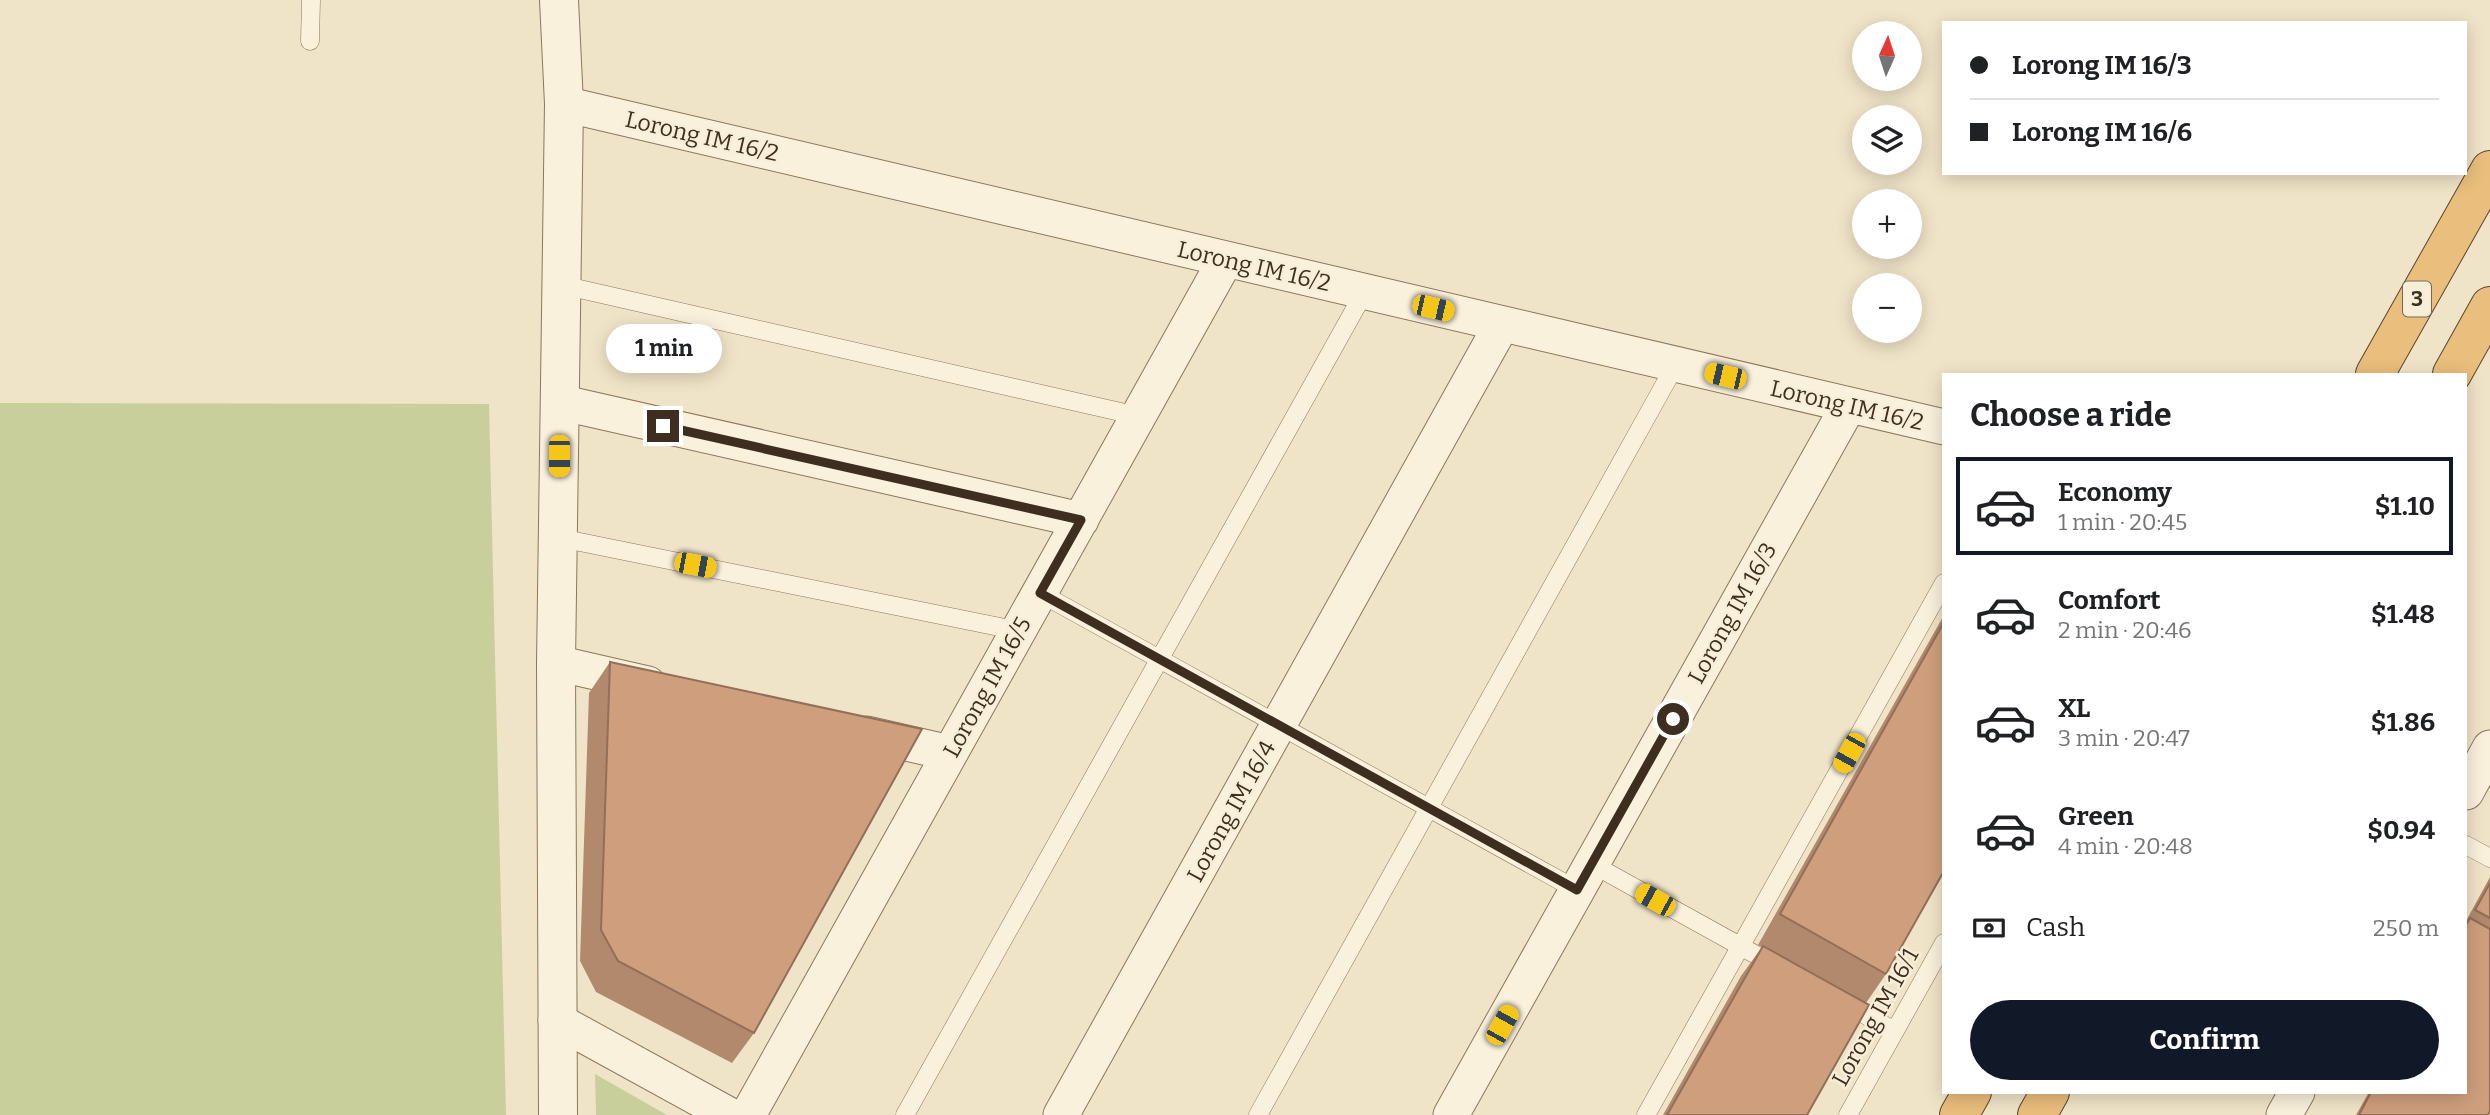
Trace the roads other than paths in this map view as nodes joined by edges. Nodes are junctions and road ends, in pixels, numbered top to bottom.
1 (311, 0) edge
2 (559, 0) edge
3 (310, 41) dead end
4 (564, 104) junction
5 (2490, 170) edge
6 (1226, 259) junction
7 (562, 285) junction
8 (1365, 291) junction
9 (2490, 306) edge
10 (1502, 324) junction
11 (1676, 365) junction
12 (2376, 373) edge
13 (2453, 373) edge
14 (559, 402) junction
15 (1849, 405) junction
16 (1138, 416) junction
17 (1942, 427) edge
18 (1081, 520) junction
19 (560, 538) junction
20 (1942, 587) edge
21 (1040, 593) junction
22 (1019, 631) junction
23 (1159, 659) junction
24 (556, 663) junction
25 (678, 691) edge
26 (1279, 725) junction
27 (842, 728) edge
28 (2490, 748) edge
29 (950, 753) junction
30 (2467, 790) edge
31 (1429, 808) junction
32 (2467, 846) edge
33 (2490, 858) edge
34 (1584, 877) junction
35 (1740, 946) junction
36 (1942, 947) edge
37 (1788, 972) edge
38 (1824, 992) edge
39 (556, 1020) junction
40 (1895, 1031) junction
41 (1971, 1094) edge
42 (2049, 1094) edge
43 (2296, 1094) edge
44 (558, 1115) edge
45 (729, 1115) edge
46 (748, 1115) edge
47 (905, 1115) edge
48 (1061, 1115) edge
49 (1258, 1115) edge
50 (1451, 1115) edge
51 (1646, 1115) edge
52 (1848, 1115) edge
53 (1959, 1115) edge
54 (2037, 1115) edge
55 (2284, 1115) edge

1 - 3 lane
2 - 4 street
4 - 6 street, Lorong IM 16/2
4 - 7 street
5 - 12 highway, 3
6 - 8 street, Lorong IM 16/2
6 - 16 street, Lorong IM 16/5
7 - 14 street
7 - 16 lane
8 - 10 street, Lorong IM 16/2
8 - 23 lane
9 - 13 highway
10 - 11 street, Lorong IM 16/2
10 - 26 street, Lorong IM 16/4
11 - 15 street, Lorong IM 16/2
11 - 31 lane
14 - 18 street
14 - 19 street
15 - 17 street, Lorong IM 16/2
15 - 34 street, Lorong IM 16/3
16 - 18 street, Lorong IM 16/5
18 - 21 street, Lorong IM 16/5
19 - 22 lane
19 - 24 street
20 - 35 lane
21 - 22 street, Lorong IM 16/5
21 - 23 lane
22 - 29 street, Lorong IM 16/5
23 - 26 lane
23 - 47 lane
24 - 25 street
24 - 39 street
26 - 31 lane
26 - 48 street, Lorong IM 16/4
27 - 29 street
28 - 30 street
29 - 46 street, Lorong IM 16/5
31 - 34 lane
31 - 49 lane
32 - 33 lane
34 - 35 lane
34 - 50 street, Lorong IM 16/3
35 - 37 lane
35 - 51 lane
36 - 40 lane, Lorong IM 16/1
38 - 40 lane
39 - 44 street
39 - 45 street
40 - 52 lane, Lorong IM 16/1
41 - 53 highway
42 - 54 highway
43 - 55 street

